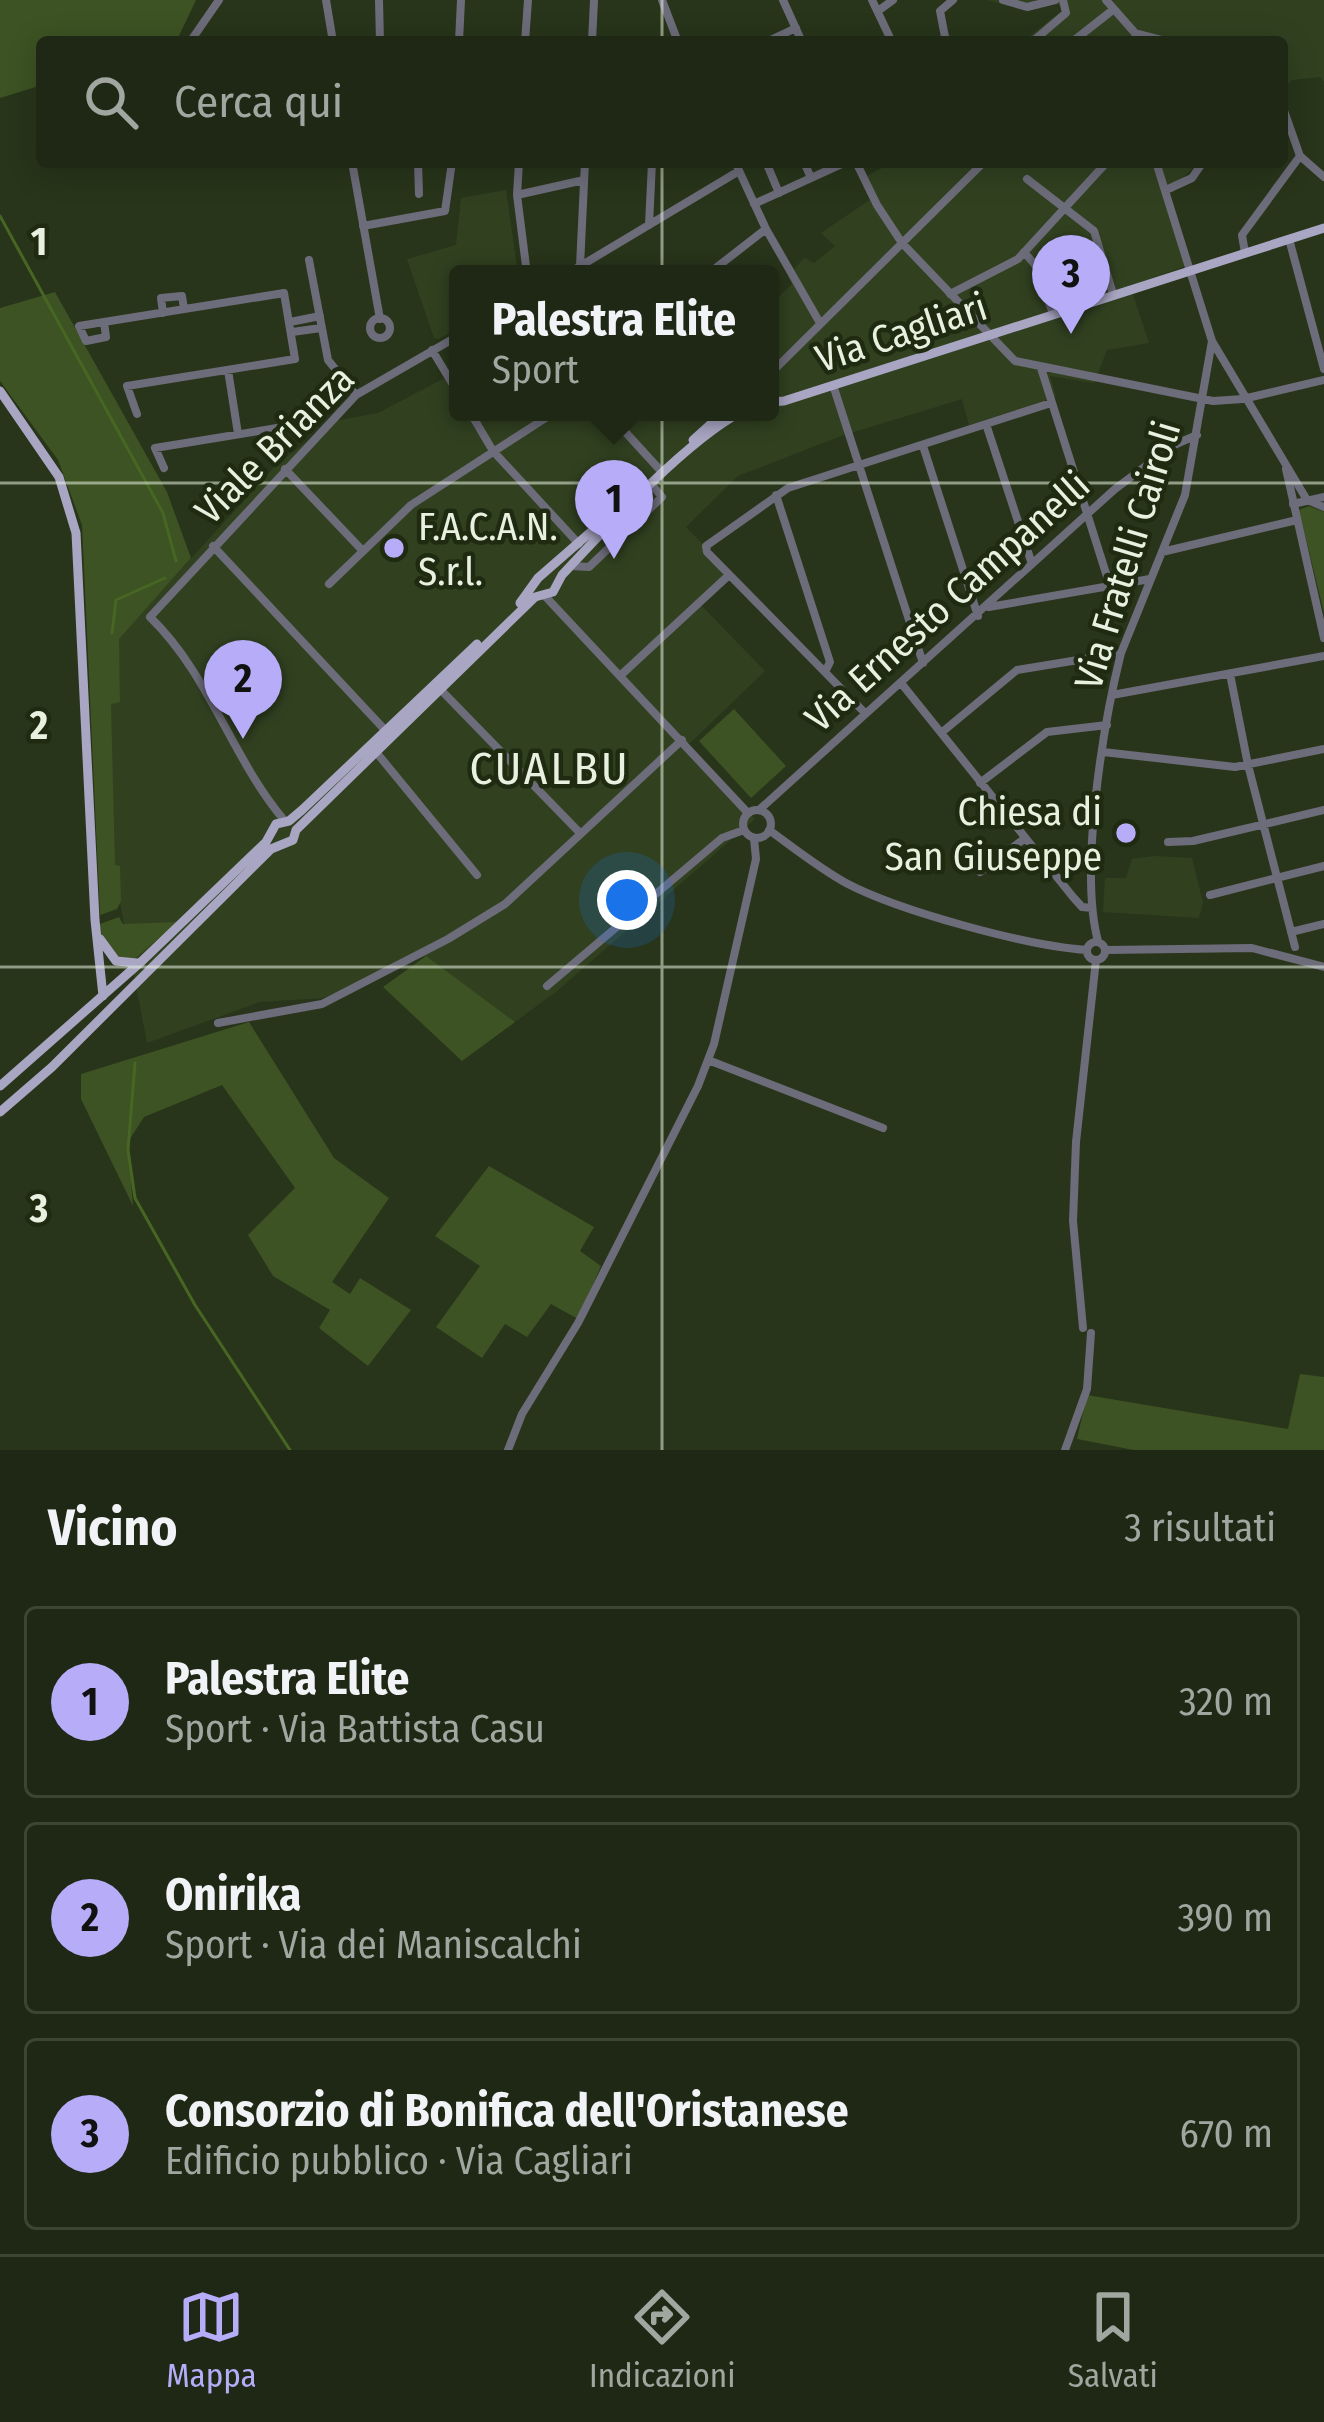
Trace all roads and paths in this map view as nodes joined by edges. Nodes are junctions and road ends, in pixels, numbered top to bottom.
1 (326, 0) edge
2 (379, 0) edge
3 (461, 0) edge
4 (528, 0) edge
5 (594, 0) edge
6 (783, 0) edge
7 (872, 0) edge
8 (893, 0) edge
9 (953, 0) edge
10 (1003, 0) edge
11 (1059, 0) edge
12 (1106, 0) edge
13 (216, 1) edge
14 (663, 3) edge
15 (878, 11) junction
16 (1110, 12) junction
17 (796, 28) junction
18 (194, 36) edge
19 (332, 36) edge
20 (380, 36) edge
21 (459, 36) edge
22 (525, 36) edge
23 (592, 36) edge
24 (677, 36) edge
25 (779, 36) edge
26 (799, 36) edge
27 (889, 36) edge
28 (945, 36) edge
29 (1040, 36) edge
30 (1080, 36) edge
31 (1136, 36) edge
32 (1288, 122) edge
33 (1300, 156) junction
34 (1288, 164) edge
35 (353, 168) edge
36 (418, 168) edge
37 (451, 168) edge
38 (519, 168) edge
39 (585, 168) edge
40 (652, 168) edge
41 (734, 168) edge
42 (738, 168) edge
43 (769, 168) edge
44 (807, 168) edge
45 (826, 168) edge
46 (859, 168) edge
47 (978, 168) edge
48 (1101, 168) edge
49 (1158, 168) edge
50 (1199, 168) edge
51 (1284, 168) edge
52 (1324, 177) edge
53 (811, 178) junction
54 (1027, 179) dead end
55 (584, 180) junction
56 (1166, 190) junction
57 (779, 193) junction
58 (419, 194) dead end
59 (518, 195) junction
60 (754, 204) junction
61 (1064, 208) junction
62 (649, 225) junction
63 (363, 226) junction
64 (1324, 228) edge
65 (766, 229) junction
66 (1289, 238) junction
67 (902, 243) junction
68 (1024, 252) junction
69 (1245, 253) junction
70 (309, 260) dead end
71 (525, 265) edge
72 (583, 265) edge
73 (590, 265) edge
74 (720, 265) edge
75 (1192, 270) junction
76 (950, 294) junction
77 (1114, 294) junction
78 (1053, 314) junction
79 (320, 316) junction
80 (380, 319) dead end
81 (104, 322) dead end
82 (820, 323) junction
83 (291, 327) junction
84 (322, 328) junction
85 (989, 336) junction
86 (449, 341) edge
87 (1212, 341) junction
88 (432, 350) junction
89 (1221, 357) junction
90 (1209, 359) junction
91 (779, 365) edge
92 (1041, 368) junction
93 (1324, 369) edge
94 (228, 370) junction
95 (449, 377) edge
96 (1324, 380) edge
97 (832, 385) junction
98 (0, 391) edge
99 (356, 394) junction
100 (1244, 399) junction
101 (1204, 400) junction
102 (779, 401) edge
103 (1051, 403) junction
104 (137, 414) dead end
105 (476, 421) edge
106 (542, 421) edge
107 (615, 421) edge
108 (714, 421) edge
109 (728, 421) edge
110 (986, 424) junction
111 (278, 428) dead end
112 (238, 434) junction
113 (1197, 435) junction
114 (923, 446) junction
115 (494, 451) junction
116 (1167, 454) junction
117 (1193, 454) junction
118 (1285, 461) junction
119 (859, 466) junction
120 (164, 468) dead end
121 (285, 470) junction
122 (660, 470) junction
123 (776, 494) junction
124 (1324, 497) edge
125 (1307, 500) junction
126 (1293, 504) junction
127 (1324, 507) edge
128 (1086, 514) junction
129 (1297, 520) junction
130 (580, 545) junction
131 (213, 546) junction
132 (362, 550) junction
133 (1162, 552) junction
134 (1032, 564) junction
135 (729, 574) junction
136 (1150, 579) junction
137 (552, 582) junction
138 (329, 584) dead end
139 (1110, 586) junction
140 (540, 592) junction
141 (557, 606) junction
142 (988, 608) junction
143 (978, 616) junction
144 (1324, 638) edge
145 (1121, 653) junction
146 (1324, 656) edge
147 (923, 664) junction
148 (825, 672) junction
149 (1230, 674) junction
150 (621, 675) junction
151 (901, 682) junction
152 (440, 689) junction
153 (1112, 694) junction
154 (865, 713) junction
155 (1107, 724) junction
156 (386, 730) junction
157 (941, 733) junction
158 (682, 740) junction
159 (1324, 749) edge
160 (375, 751) junction
161 (1103, 752) junction
162 (1248, 765) junction
163 (980, 783) junction
164 (1324, 810) edge
165 (758, 813) junction
166 (1263, 824) junction
167 (283, 829) junction
168 (744, 830) junction
169 (770, 830) junction
170 (580, 833) junction
171 (754, 838) junction
172 (1024, 838) junction
173 (1168, 842) dead end
174 (1324, 866) edge
175 (980, 872) dead end
176 (477, 874) dead end
177 (1277, 877) junction
178 (1210, 895) dead end
179 (1092, 908) junction
180 (1324, 923) edge
181 (96, 931) junction
182 (1291, 932) junction
183 (1098, 941) junction
184 (1295, 947) dead end
185 (1087, 950) junction
186 (1106, 950) junction
187 (149, 958) junction
188 (1096, 960) junction
189 (1324, 968) edge
190 (547, 986) dead end
191 (103, 996) junction
192 (218, 1023) dead end
193 (708, 1060) junction
194 (0, 1086) edge
195 (0, 1112) edge
196 (883, 1128) dead end
197 (508, 1450) edge
198 (1065, 1450) edge

1 - 19 street
2 - 20 street
3 - 21 street
4 - 22 street
5 - 23 street
6 - 17 street
7 - 15 street
8 - 15 street
9 - 28 street
10 - 11 street
11 - 29 street
12 - 16 street
13 - 18 street
14 - 24 street
15 - 27 street
16 - 30 street
16 - 31 street
17 - 25 street
17 - 26 street
32 - 33 street
33 - 34 street
33 - 52 street
35 - 63 street
36 - 58 street
37 - 63 street
38 - 59 street
39 - 55 street
40 - 62 street
41 - 62 street
42 - 60 street
43 - 57 street
44 - 53 street
45 - 53 street
46 - 67 street
47 - 67 street
48 - 61 street
49 - 56 street
50 - 56 street
51 - 69 street
53 - 57 street
54 - 61 street
55 - 59 street
55 - 72 street
56 - 75 street
57 - 60 street
59 - 71 street
60 - 65 street
61 - 68 street
61 - 77 street
62 - 73 street
63 - 80 street
64 - 66 main road, Via Cagliari
65 - 74 street
65 - 82 street
66 - 69 main road, Via Cagliari
66 - 93 street
67 - 76 street
67 - 82 street
68 - 76 street
68 - 78 street
69 - 75 main road, Via Cagliari
70 - 79 street
75 - 77 main road, Via Cagliari
75 - 87 street
76 - 85 street
77 - 78 main road, Via Cagliari
78 - 85 main road, Via Cagliari
79 - 83 street
79 - 84 street
81 - 83 street
82 - 91 street
83 - 84 street
83 - 94 street
84 - 99 street
85 - 92 street
85 - 97 main road, Via Cagliari
86 - 88 street, Viale Brianza
87 - 89 street
87 - 90 street, Via Fratelli Cairoli
88 - 95 street
88 - 99 street, Viale Brianza
89 - 90 street
89 - 100 street
90 - 101 street, Via Fratelli Cairoli
92 - 101 street
92 - 103 street
94 - 104 street
94 - 112 street
96 - 100 street
97 - 102 main road, Via Cagliari
97 - 119 street
98 - 181 main road
99 - 121 street, Viale Brianza
100 - 101 street
100 - 118 street
101 - 113 street, Via Fratelli Cairoli
103 - 110 street
103 - 128 street
105 - 115 street
106 - 115 street
107 - 122 street
108 - 122 main road
109 - 137 main road
110 - 114 street
110 - 134 street
111 - 112 street
112 - 120 street
113 - 116 street, Via Ernesto Campanelli
113 - 117 street, Via Fratelli Cairoli
114 - 119 street
114 - 143 street
115 - 130 street
115 - 132 street
116 - 117 street
116 - 128 street, Via Ernesto Campanelli
117 - 133 street, Via Fratelli Cairoli
118 - 125 street
118 - 126 street
119 - 123 street
119 - 147 street
121 - 131 street, Viale Brianza
121 - 132 street
122 - 130 main road
123 - 135 street
123 - 148 street
124 - 125 street
125 - 126 street
125 - 127 street
126 - 129 street
128 - 134 street, Via Ernesto Campanelli
128 - 139 street
129 - 133 street
129 - 144 street
130 - 137 main road
131 - 156 street
131 - 167 street, Viale Brianza
132 - 138 street
133 - 136 street, Via Fratelli Cairoli
134 - 142 street, Via Ernesto Campanelli
135 - 148 street
135 - 150 street
136 - 139 street
136 - 145 street, Via Fratelli Cairoli
137 - 140 main road
137 - 140 main road
137 - 141 street
139 - 142 street
140 - 141 street
140 - 152 main road
140 - 156 main road
141 - 150 street
142 - 143 street, Via Ernesto Campanelli
143 - 147 street, Via Ernesto Campanelli
145 - 153 street, Via Fratelli Cairoli
145 - 157 street
146 - 149 street
147 - 151 street, Via Ernesto Campanelli
148 - 154 street
149 - 153 street
149 - 162 street
150 - 158 street
151 - 154 street, Via Ernesto Campanelli
151 - 157 street
152 - 160 main road
152 - 170 street
153 - 155 street, Via Fratelli Cairoli
154 - 165 street, Via Ernesto Campanelli
155 - 161 street, Via Fratelli Cairoli
155 - 163 street
156 - 167 main road
157 - 163 street
158 - 165 street
158 - 170 street
159 - 162 street
160 - 167 main road
160 - 176 street
161 - 162 street
161 - 179 street, Via Fratelli Cairoli
162 - 166 street
163 - 172 street
164 - 166 street
165 - 168 street
165 - 169 street
166 - 173 street
166 - 177 street
167 - 187 main road
168 - 171 street
168 - 190 street
169 - 171 street
169 - 185 street
170 - 192 street
171 - 193 street
172 - 175 street
172 - 179 street
174 - 177 street
177 - 178 street
177 - 182 street
179 - 183 street, Via Fratelli Cairoli
180 - 182 street
181 - 187 main road
181 - 191 main road
182 - 184 street
183 - 185 street
183 - 186 street
185 - 188 street
186 - 188 street
186 - 189 street
187 - 191 main road
187 - 195 main road
188 - 198 street
191 - 194 main road
193 - 196 street
193 - 197 street

